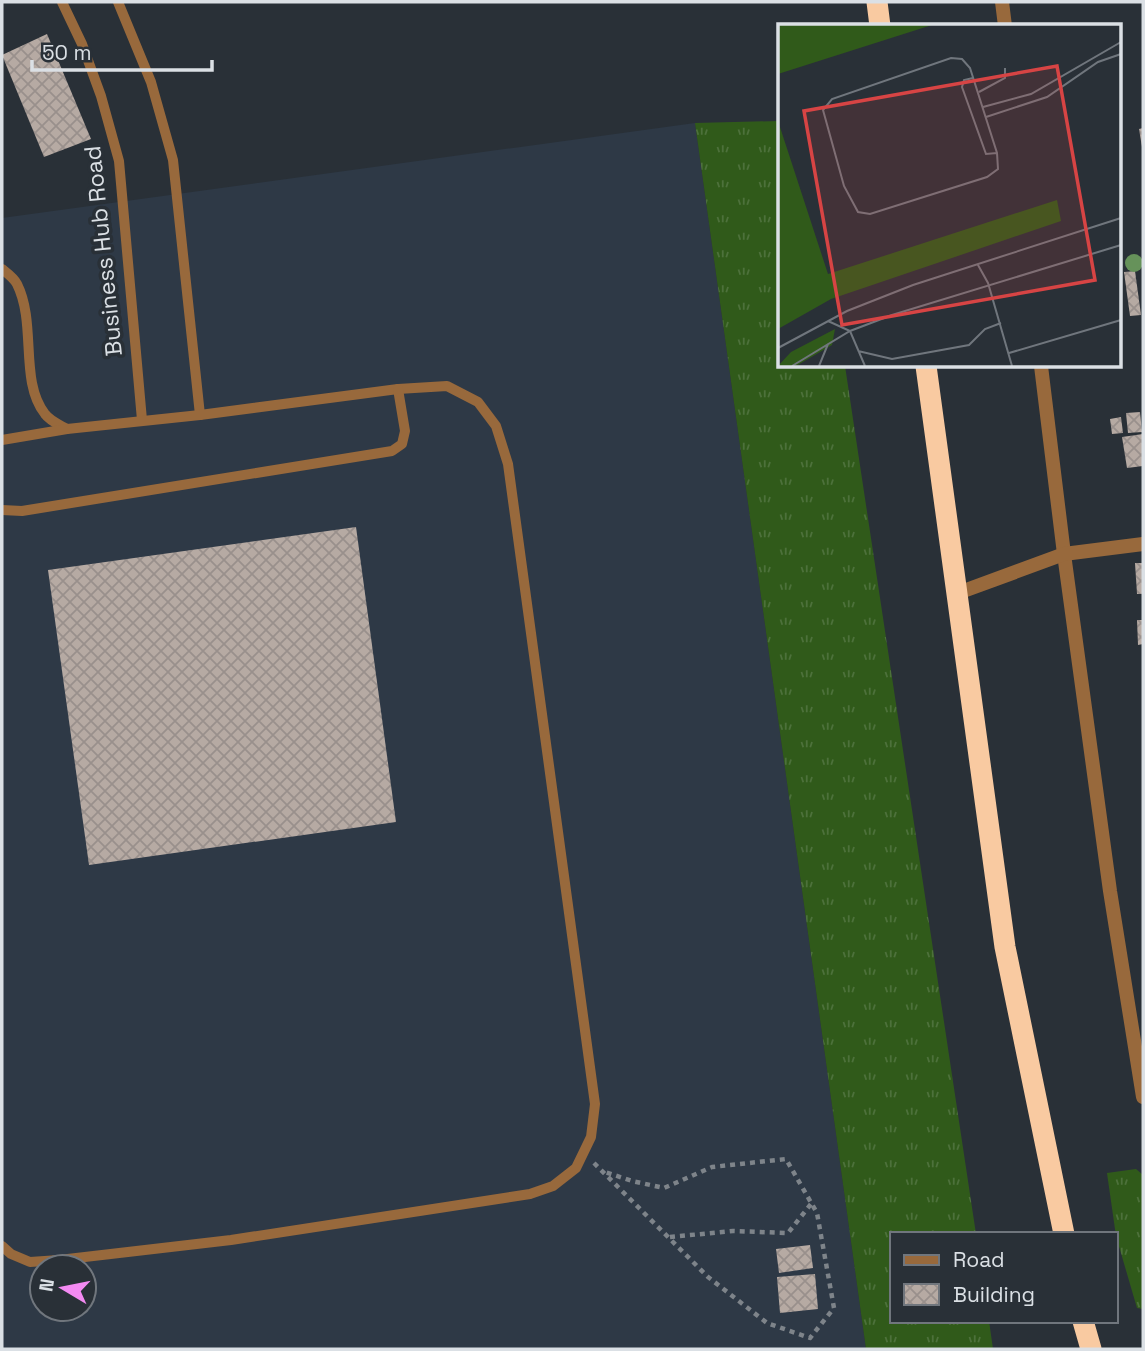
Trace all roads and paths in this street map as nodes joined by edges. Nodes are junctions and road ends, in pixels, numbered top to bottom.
1 (62, 2) edge
2 (118, 2) edge
3 (877, 2) edge
4 (1002, 2) edge
5 (880, 24) edge
6 (1005, 24) edge
7 (2, 269) edge
8 (926, 368) edge
9 (1041, 368) edge
10 (398, 388) junction
11 (200, 415) junction
12 (142, 420) junction
13 (67, 429) junction
14 (2, 440) edge
15 (2, 510) edge
16 (1143, 544) edge
17 (1064, 554) junction
18 (958, 593) junction
19 (1143, 1097) edge
20 (583, 1153) junction
21 (602, 1171) junction
22 (811, 1204) junction
23 (1064, 1232) edge
24 (669, 1237) junction
25 (2, 1246) edge
26 (1084, 1323) edge
27 (1091, 1349) edge

1 - 12 lane, Business Hub Road
2 - 11 lane
3 - 5 highway
4 - 6 street
7 - 13 lane
8 - 18 highway
9 - 17 street
10 - 11 lane
10 - 15 lane
10 - 20 lane
11 - 12 lane
12 - 13 lane
13 - 14 lane
16 - 17 street
17 - 18 street
17 - 19 street
18 - 23 highway
20 - 21 path
20 - 25 lane
21 - 22 path
21 - 24 path
22 - 24 path
22 - 24 path
26 - 27 highway

